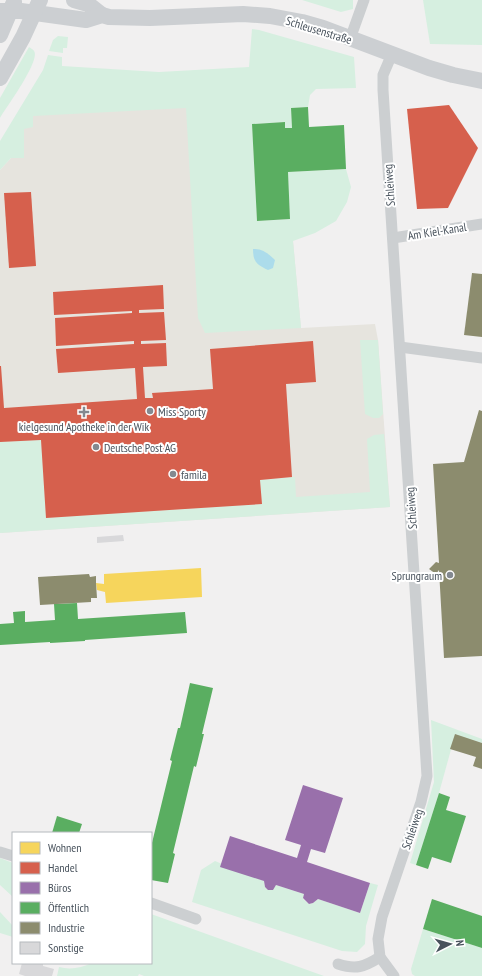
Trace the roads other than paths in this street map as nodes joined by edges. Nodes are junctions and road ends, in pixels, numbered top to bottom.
1 (74, 0) edge
2 (364, 0) edge
3 (37, 6) edge
4 (8, 7) edge
5 (102, 15) junction
6 (0, 35) edge
7 (350, 39) junction
8 (392, 54) junction
9 (0, 78) edge
10 (482, 81) edge
11 (482, 224) edge
12 (393, 238) junction
13 (400, 347) junction
14 (482, 358) edge
15 (0, 852) edge
16 (12, 856) edge
17 (152, 903) edge
18 (196, 919) dead end
19 (380, 957) junction
20 (338, 964) dead end
21 (394, 976) edge

1 - 5 street, Schleusenstraße
2 - 7 street
3 - 4 street, Schleusenstraße
3 - 5 street, Schleusenstraße
3 - 9 street
4 - 6 street
5 - 7 street, Schleusenstraße
7 - 8 street, Schleusenstraße
8 - 10 street, Schleusenstraße
8 - 12 street, Schleiweg
11 - 12 street, Am Kiel-Kanal
12 - 13 street, Schleiweg
13 - 14 street
13 - 19 street, Schleiweg
15 - 16 street
17 - 18 street
19 - 20 street
19 - 21 street

